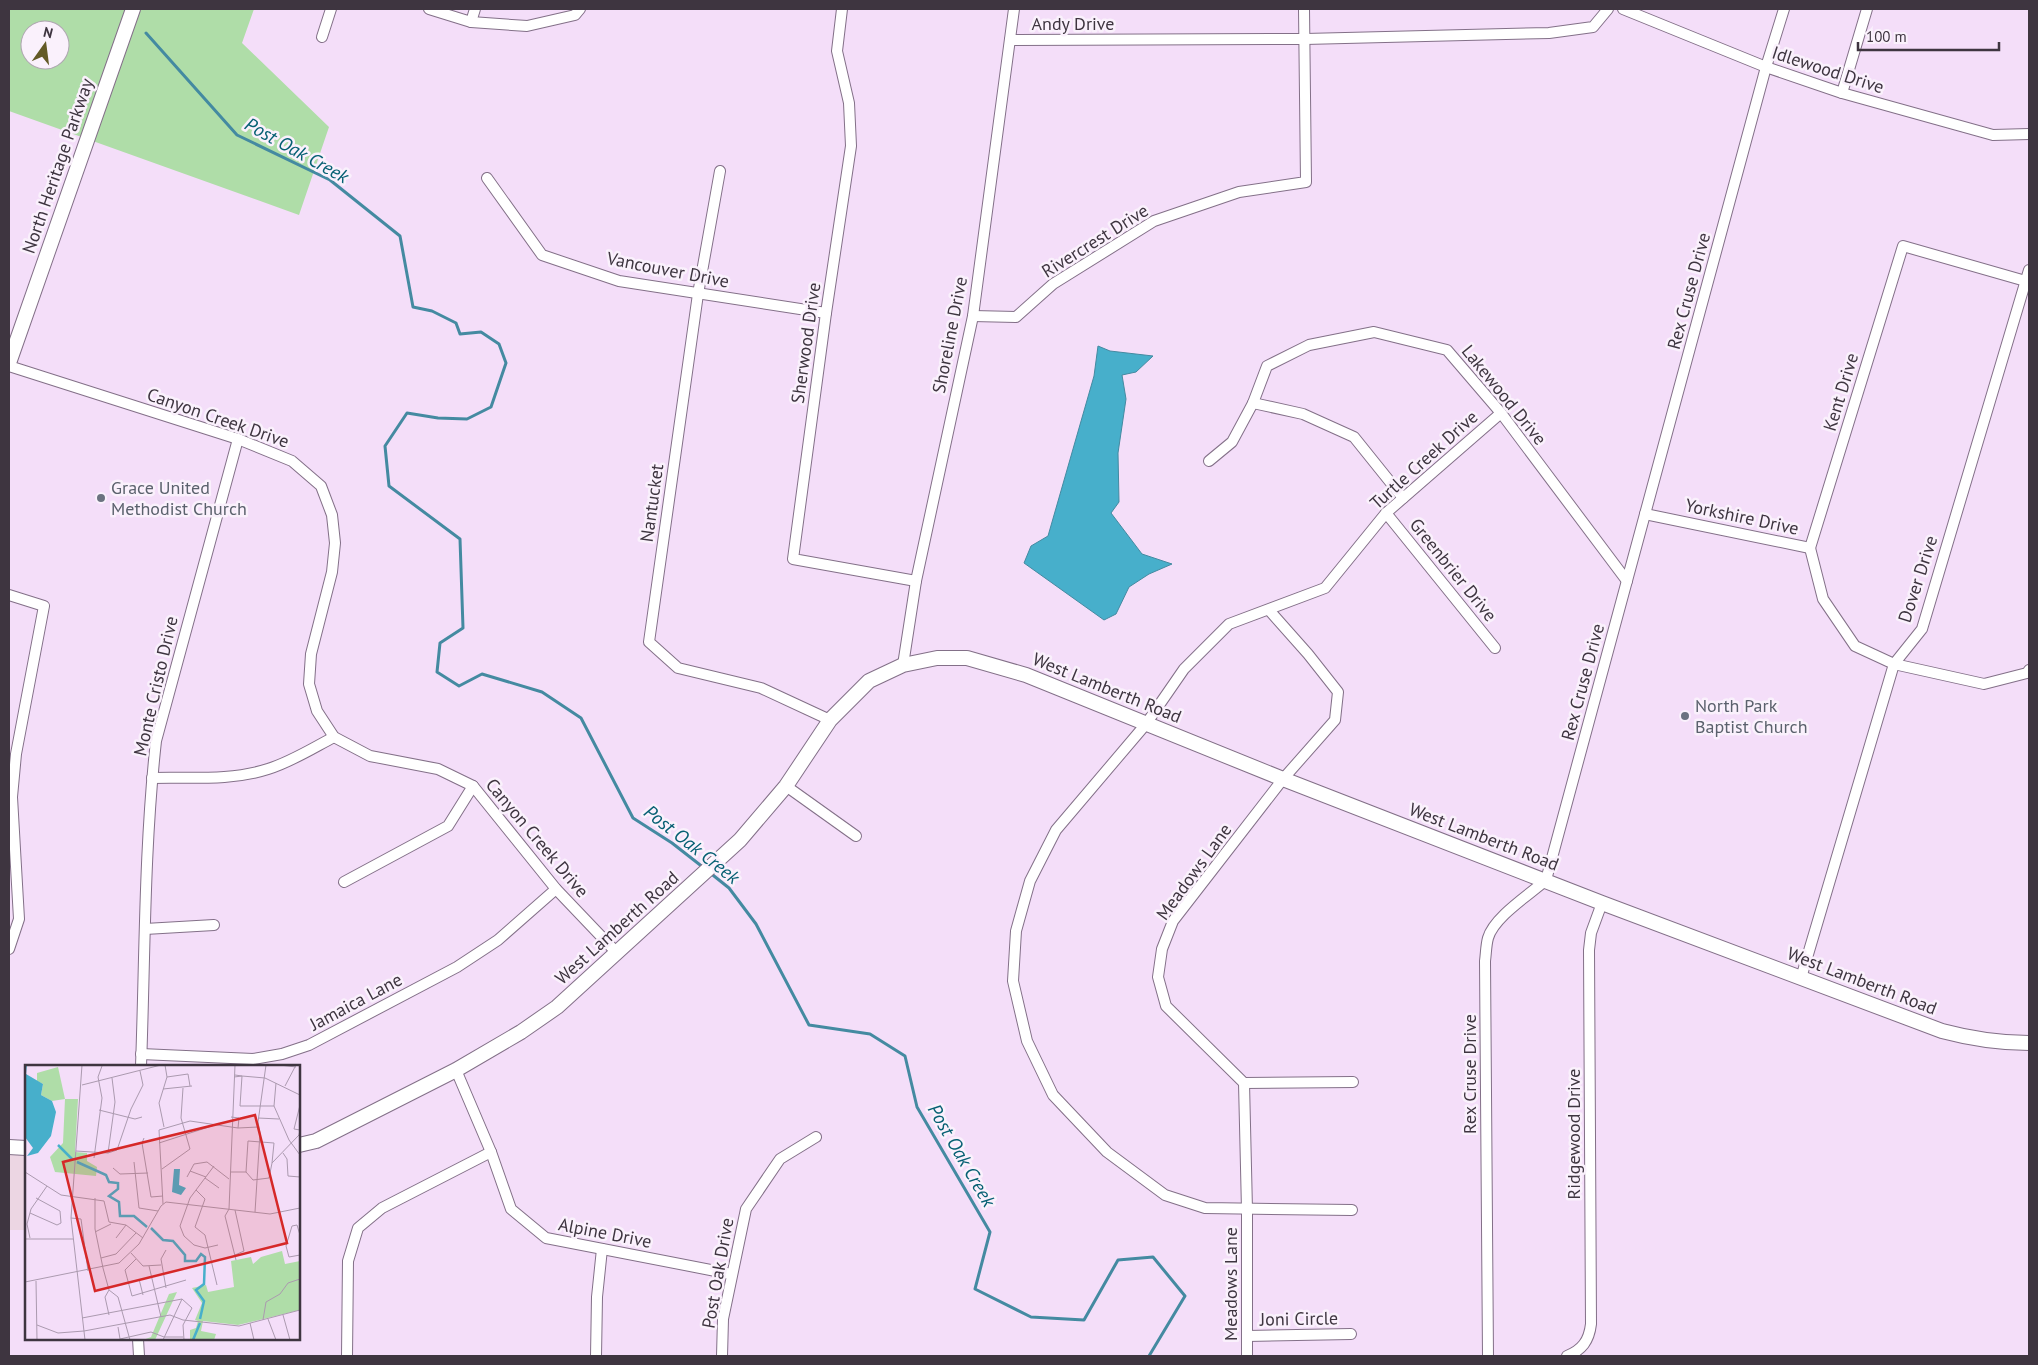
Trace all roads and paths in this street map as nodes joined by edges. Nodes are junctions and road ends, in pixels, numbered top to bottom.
1 (133, 9) edge
2 (331, 9) edge
3 (429, 9) edge
4 (475, 9) edge
5 (580, 9) edge
6 (842, 9) edge
7 (1014, 9) edge
8 (1304, 9) edge
9 (1608, 9) edge
10 (1623, 9) edge
11 (1784, 9) edge
12 (1867, 9) edge
13 (471, 22) junction
14 (322, 37) dead end
15 (1305, 39) junction
16 (1010, 40) junction
17 (1766, 67) junction
18 (1842, 93) junction
19 (2029, 134) edge
20 (720, 171) dead end
21 (487, 178) dead end
22 (2029, 270) edge
23 (2028, 281) edge
24 (698, 294) junction
25 (826, 313) junction
26 (973, 316) junction
27 (9, 365) edge
28 (1253, 404) junction
29 (1501, 413) junction
30 (238, 439) junction
31 (1209, 461) dead end
32 (1402, 498) junction
33 (1386, 513) junction
34 (1645, 514) junction
35 (1810, 548) junction
36 (916, 581) junction
37 (1628, 581) junction
38 (9, 595) edge
39 (1269, 610) junction
40 (1495, 648) dead end
41 (1894, 664) junction
42 (903, 665) junction
43 (2029, 670) edge
44 (830, 720) junction
45 (1146, 724) junction
46 (334, 737) junction
47 (152, 778) junction
48 (1283, 780) junction
49 (473, 786) junction
50 (786, 786) junction
51 (856, 836) dead end
52 (1546, 880) junction
53 (344, 882) dead end
54 (556, 889) junction
55 (1602, 903) junction
56 (214, 925) dead end
57 (145, 929) junction
58 (9, 950) edge
59 (617, 953) junction
60 (1801, 978) junction
61 (2029, 1043) edge
62 (141, 1054) junction
63 (141, 1065) edge
64 (456, 1070) junction
65 (1352, 1082) dead end
66 (1244, 1083) junction
67 (816, 1137) dead end
68 (300, 1145) edge
69 (9, 1147) edge
70 (25, 1148) edge
71 (491, 1152) junction
72 (1247, 1210) junction
73 (1352, 1210) dead end
74 (602, 1249) junction
75 (731, 1274) junction
76 (1351, 1334) dead end
77 (1247, 1336) junction
78 (138, 1340) edge
79 (139, 1356) edge
80 (347, 1356) edge
81 (596, 1356) edge
82 (722, 1356) edge
83 (1247, 1356) edge
84 (1488, 1356) edge
85 (1567, 1356) edge

1 - 27 street, North Heritage Parkway
2 - 14 street
3 - 13 street
4 - 13 street
5 - 13 street
6 - 25 street, Sherwood Drive
7 - 16 street, Shoreline Drive
8 - 15 street, Rivercrest Drive
9 - 15 street, Andy Drive
10 - 17 street, Idlewood Drive
11 - 17 street, Rex Cruse Drive
12 - 18 street
15 - 16 street, Andy Drive
15 - 26 street, Rivercrest Drive
16 - 26 street, Shoreline Drive
17 - 18 street, Idlewood Drive
17 - 34 street, Rex Cruse Drive
18 - 19 street, Idlewood Drive
20 - 24 street, Nantucket
21 - 24 street, Vancouver Drive
22 - 23 street, Dover Drive
23 - 35 street, Kent Drive
23 - 41 street, Dover Drive
24 - 25 street, Vancouver Drive
24 - 44 street, Nantucket
25 - 36 street, Sherwood Drive
26 - 36 street, Shoreline Drive
27 - 30 street, Canyon Creek Drive
28 - 29 street, Lakewood Drive
28 - 31 street, Lakewood Drive
28 - 32 street, Greenbrier Drive
29 - 32 street, Turtle Creek Drive
29 - 37 street, Lakewood Drive
30 - 46 street, Canyon Creek Drive
30 - 47 street, Monte Cristo Drive
32 - 33 street, Turtle Creek Drive
33 - 39 street, Turtle Creek Drive
33 - 40 street, Greenbrier Drive
34 - 35 street, Yorkshire Drive
34 - 37 street, Rex Cruse Drive
35 - 41 street, Yorkshire Drive
36 - 42 street, Shoreline Drive
37 - 52 street, Rex Cruse Drive
38 - 58 street
39 - 45 street, Turtle Creek Drive
39 - 48 street, Meadows Lane
41 - 43 street, Yorkshire Drive
41 - 60 street, Dover Drive
42 - 44 street, West Lamberth Road
42 - 45 street, West Lamberth Road
44 - 50 street, West Lamberth Road
45 - 48 street, West Lamberth Road
45 - 72 street, Turtle Creek Drive
46 - 47 street
46 - 49 street, Canyon Creek Drive
47 - 57 street, Monte Cristo Drive
48 - 52 street, West Lamberth Road
48 - 66 street, Meadows Lane
49 - 53 street
49 - 54 street, Canyon Creek Drive
50 - 51 street
50 - 59 street, West Lamberth Road
52 - 55 street, West Lamberth Road
52 - 84 street, Rex Cruse Drive
54 - 59 street, Canyon Creek Drive
54 - 62 street, Jamaica Lane
55 - 60 street, West Lamberth Road
55 - 85 street, Ridgewood Drive
56 - 57 street
57 - 62 street, Monte Cristo Drive
59 - 64 street, West Lamberth Road
60 - 61 street, West Lamberth Road
62 - 63 street, Monte Cristo Drive
64 - 68 street, West Lamberth Road
64 - 71 street, Alpine Drive
65 - 66 street
66 - 72 street, Meadows Lane
67 - 75 street, Post Oak Drive
69 - 70 street
71 - 74 street, Alpine Drive
71 - 80 street
72 - 73 street, Turtle Creek Drive
72 - 77 street, Meadows Lane
74 - 75 street, Alpine Drive
74 - 81 street
75 - 82 street, Post Oak Drive
76 - 77 street, Joni Circle
77 - 83 street, Meadows Lane
78 - 79 street

